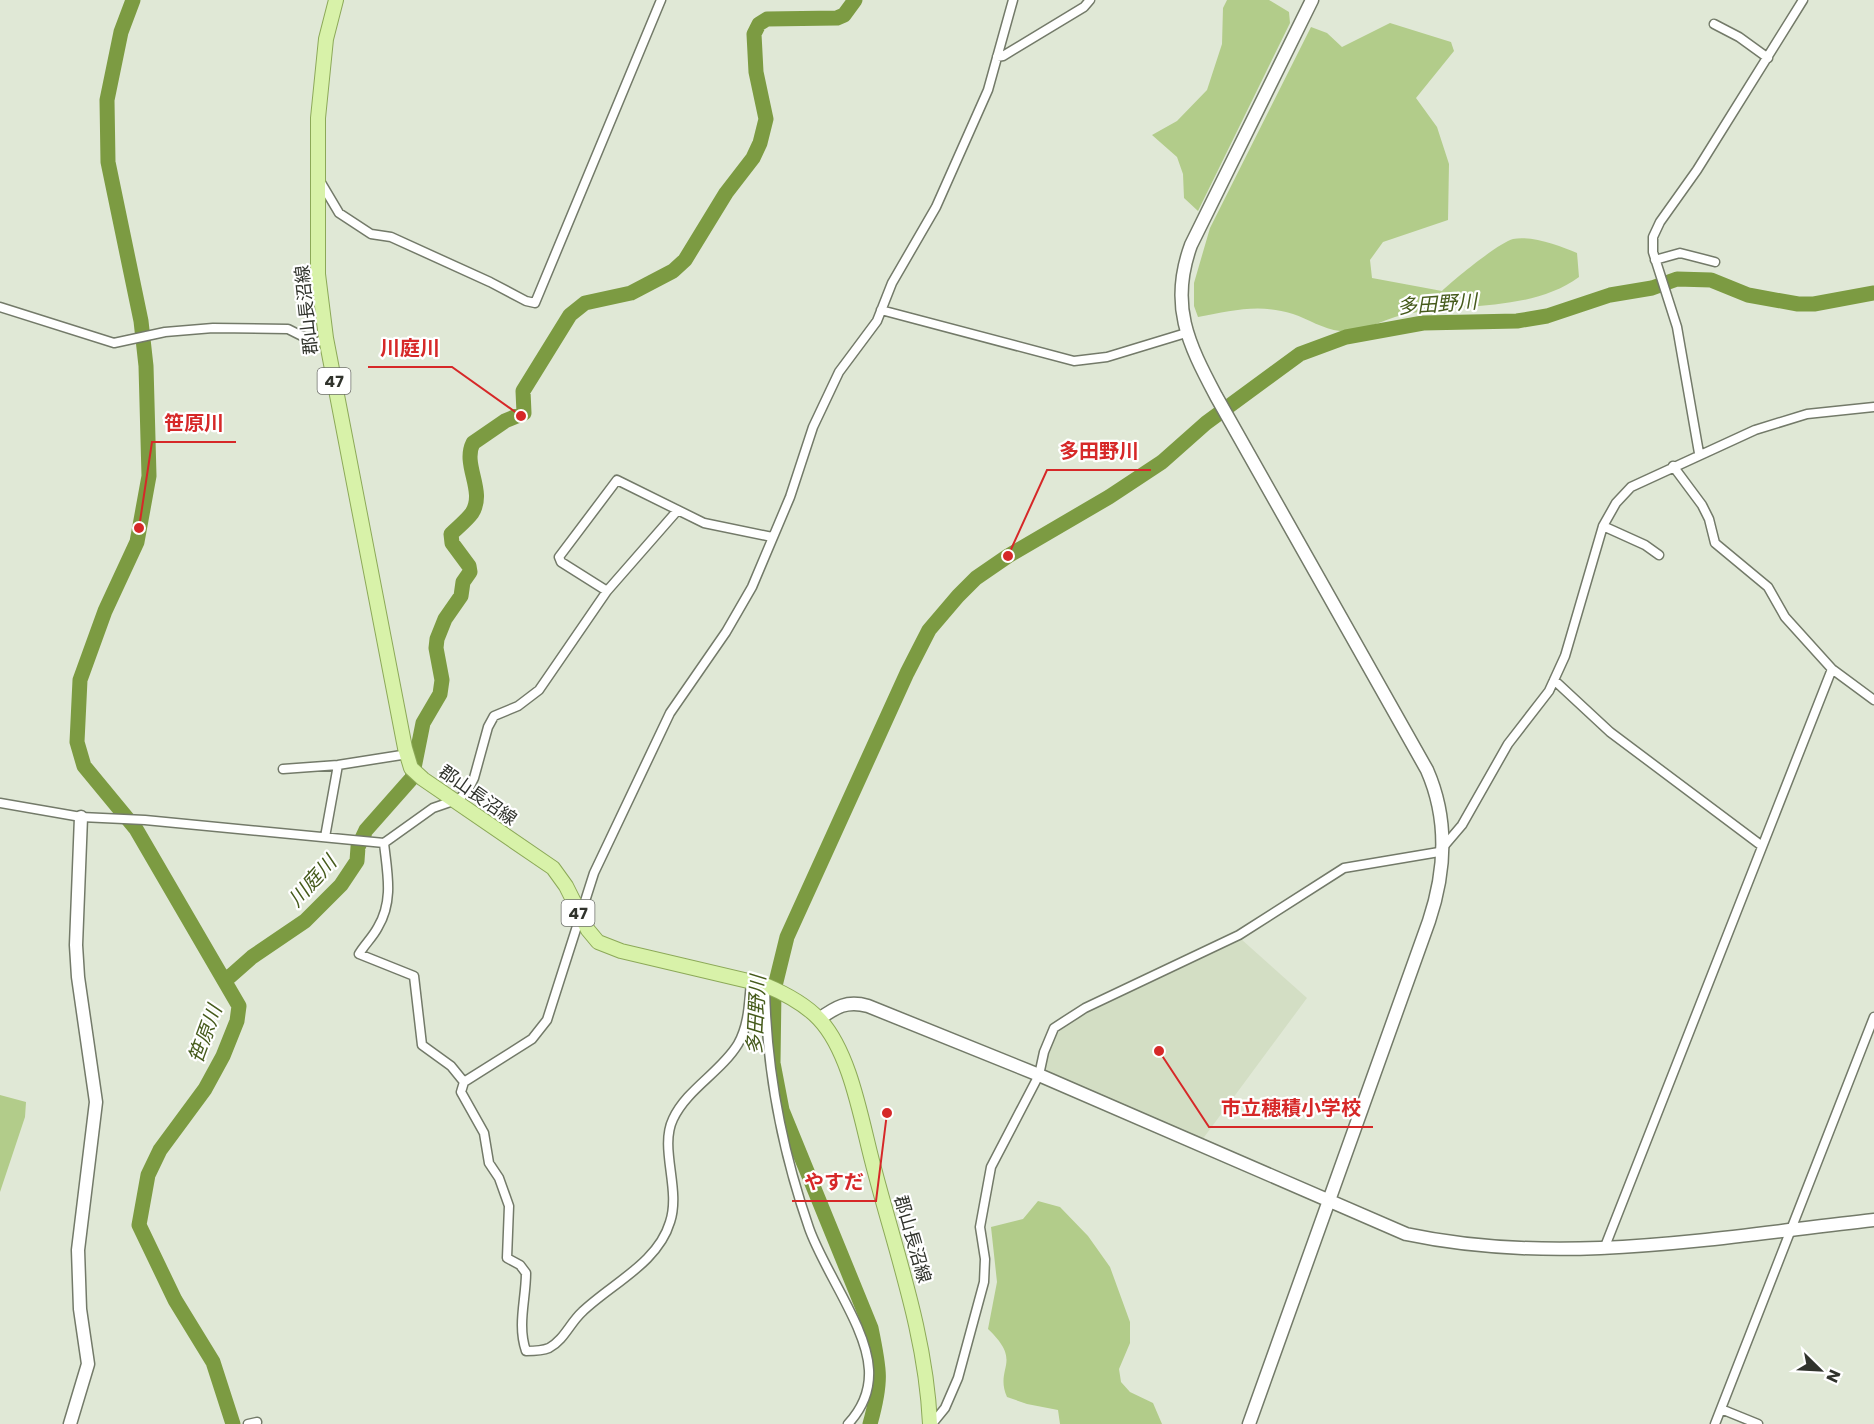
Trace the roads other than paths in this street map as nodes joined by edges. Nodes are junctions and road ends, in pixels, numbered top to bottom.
1 (336, 0) edge
2 (661, 0) edge
3 (1013, 0) edge
4 (1090, 0) edge
5 (1312, 0) edge
6 (1803, 0) edge
7 (1714, 24) dead end
8 (997, 57) junction
9 (1768, 58) junction
10 (319, 178) junction
11 (1656, 262) junction
12 (1715, 262) dead end
13 (0, 307) edge
14 (881, 310) junction
15 (1186, 333) junction
16 (326, 338) junction
17 (1874, 407) edge
18 (1699, 453) junction
19 (1673, 466) junction
20 (677, 512) junction
21 (1603, 526) junction
22 (772, 537) junction
23 (1659, 555) dead end
24 (607, 591) junction
25 (1832, 669) junction
26 (1554, 680) junction
27 (1874, 700) edge
28 (408, 756) junction
29 (338, 765) junction
30 (284, 769) dead end
31 (453, 801) junction
32 (0, 803) edge
33 (81, 817) junction
34 (325, 837) junction
35 (380, 842) junction
36 (1762, 846) junction
37 (1443, 847) junction
38 (579, 915) junction
39 (751, 982) junction
40 (765, 985) junction
41 (1874, 1017) edge
42 (819, 1019) junction
43 (1039, 1074) junction
44 (464, 1082) junction
45 (1329, 1201) junction
46 (1874, 1220) edge
47 (1792, 1229) junction
48 (1604, 1249) junction
49 (1721, 1409) junction
50 (257, 1422) dead end
51 (70, 1424) edge
52 (248, 1424) edge
53 (848, 1424) edge
54 (931, 1424) edge
55 (1249, 1424) edge
56 (1715, 1424) edge
57 (1758, 1424) edge

1 - 10 main road, 郡山長沼線 / 47
2 - 10 street
3 - 8 street
4 - 8 street
5 - 15 street
6 - 9 street
7 - 9 street
8 - 14 street
9 - 11 street
10 - 16 main road, 郡山長沼線 / 47
11 - 12 street
11 - 18 street
13 - 16 street
14 - 15 street
14 - 22 street
15 - 37 street
16 - 28 main road, 郡山長沼線 / 47
17 - 18 street
18 - 19 street
19 - 21 street
19 - 25 street
20 - 22 street
20 - 24 street
20 - 24 street
21 - 23 street
21 - 26 street
22 - 38 street
24 - 31 street
25 - 27 street
25 - 36 street
26 - 36 street
26 - 37 street
28 - 29 street
28 - 31 main road, 郡山長沼線 / 47
29 - 30 street
29 - 34 street
31 - 35 street
31 - 38 main road, 郡山長沼線 / 47
32 - 33 street
33 - 34 street
33 - 51 street
34 - 35 street
35 - 44 street
36 - 48 street
37 - 43 street
37 - 45 street
38 - 39 main road, 郡山長沼線 / 47
38 - 44 street
39 - 40 main road, 郡山長沼線 / 47
39 - 44 street
40 - 42 main road, 郡山長沼線 / 47
40 - 53 street
41 - 47 street
42 - 43 street
42 - 54 main road, 郡山長沼線 / 47
43 - 45 street
43 - 54 street
45 - 48 street
45 - 55 street
46 - 47 street
47 - 48 street
47 - 49 street
49 - 56 street
49 - 57 street
50 - 52 street

